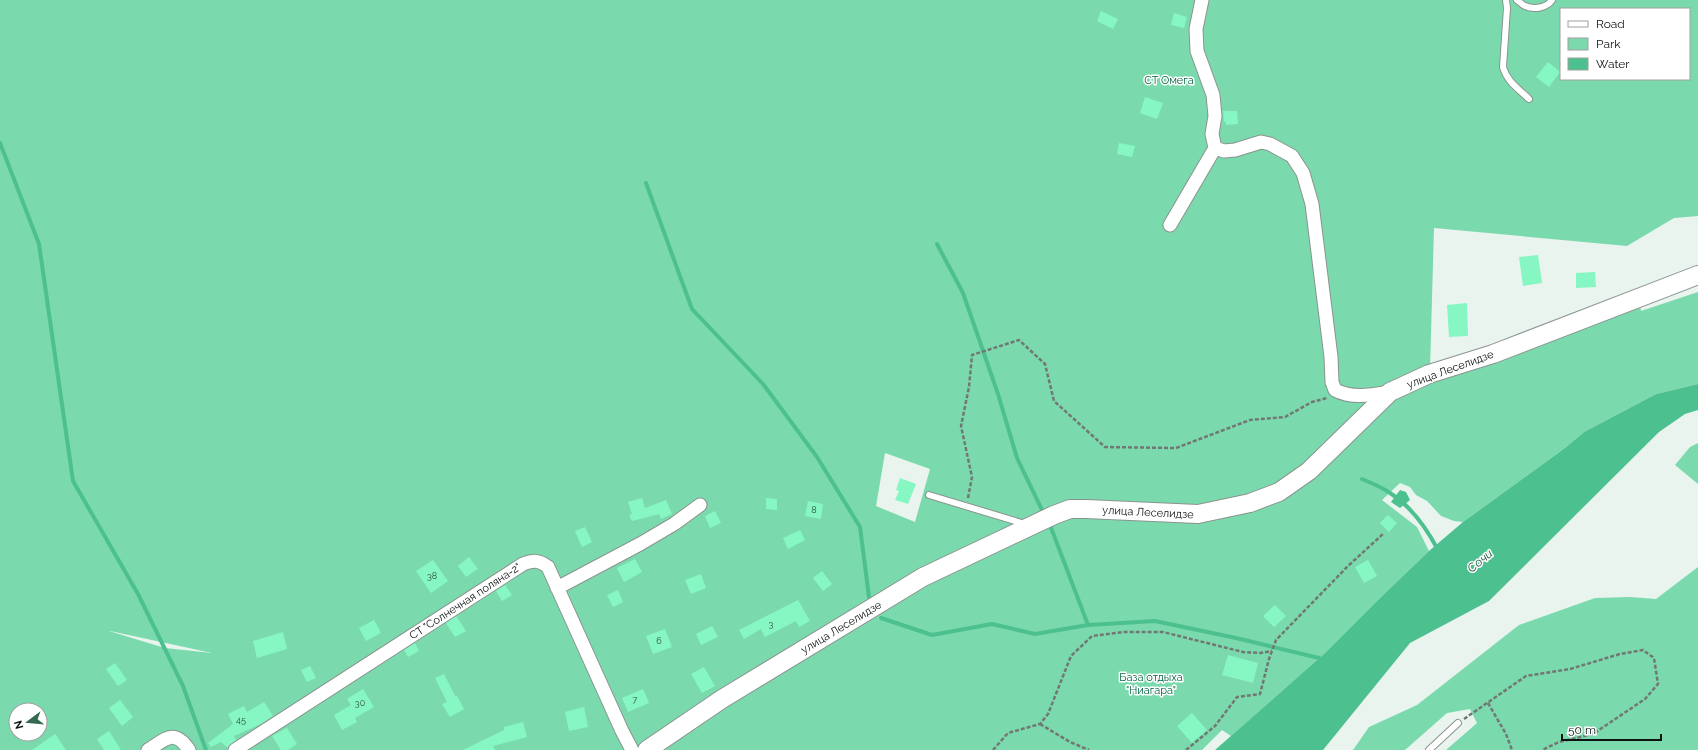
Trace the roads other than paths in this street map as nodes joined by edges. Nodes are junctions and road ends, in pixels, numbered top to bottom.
1 (1202, 0) edge
2 (1506, 0) edge
3 (1517, 0) edge
4 (1552, 0) edge
5 (1529, 99) dead end
6 (1215, 148) junction
7 (1170, 225) dead end
8 (1698, 274) edge
9 (1390, 392) junction
10 (929, 495) dead end
11 (700, 505) dead end
12 (1031, 526) junction
13 (557, 588) junction
14 (1458, 723) road end
15 (148, 750) edge
16 (189, 750) edge
17 (235, 750) edge
18 (632, 750) edge
19 (647, 750) edge
20 (1429, 750) edge

1 - 6 street
2 - 5 lane
3 - 4 lane
6 - 7 street
6 - 9 street
8 - 9 street, улица Леселидзе
9 - 12 street, улица Леселидзе
10 - 12 lane
11 - 13 street
12 - 19 street, улица Леселидзе
13 - 17 street, СТ "Солнечная поляна-2"
13 - 18 street, СТ "Солнечная поляна-2"
14 - 20 lane
15 - 16 street

